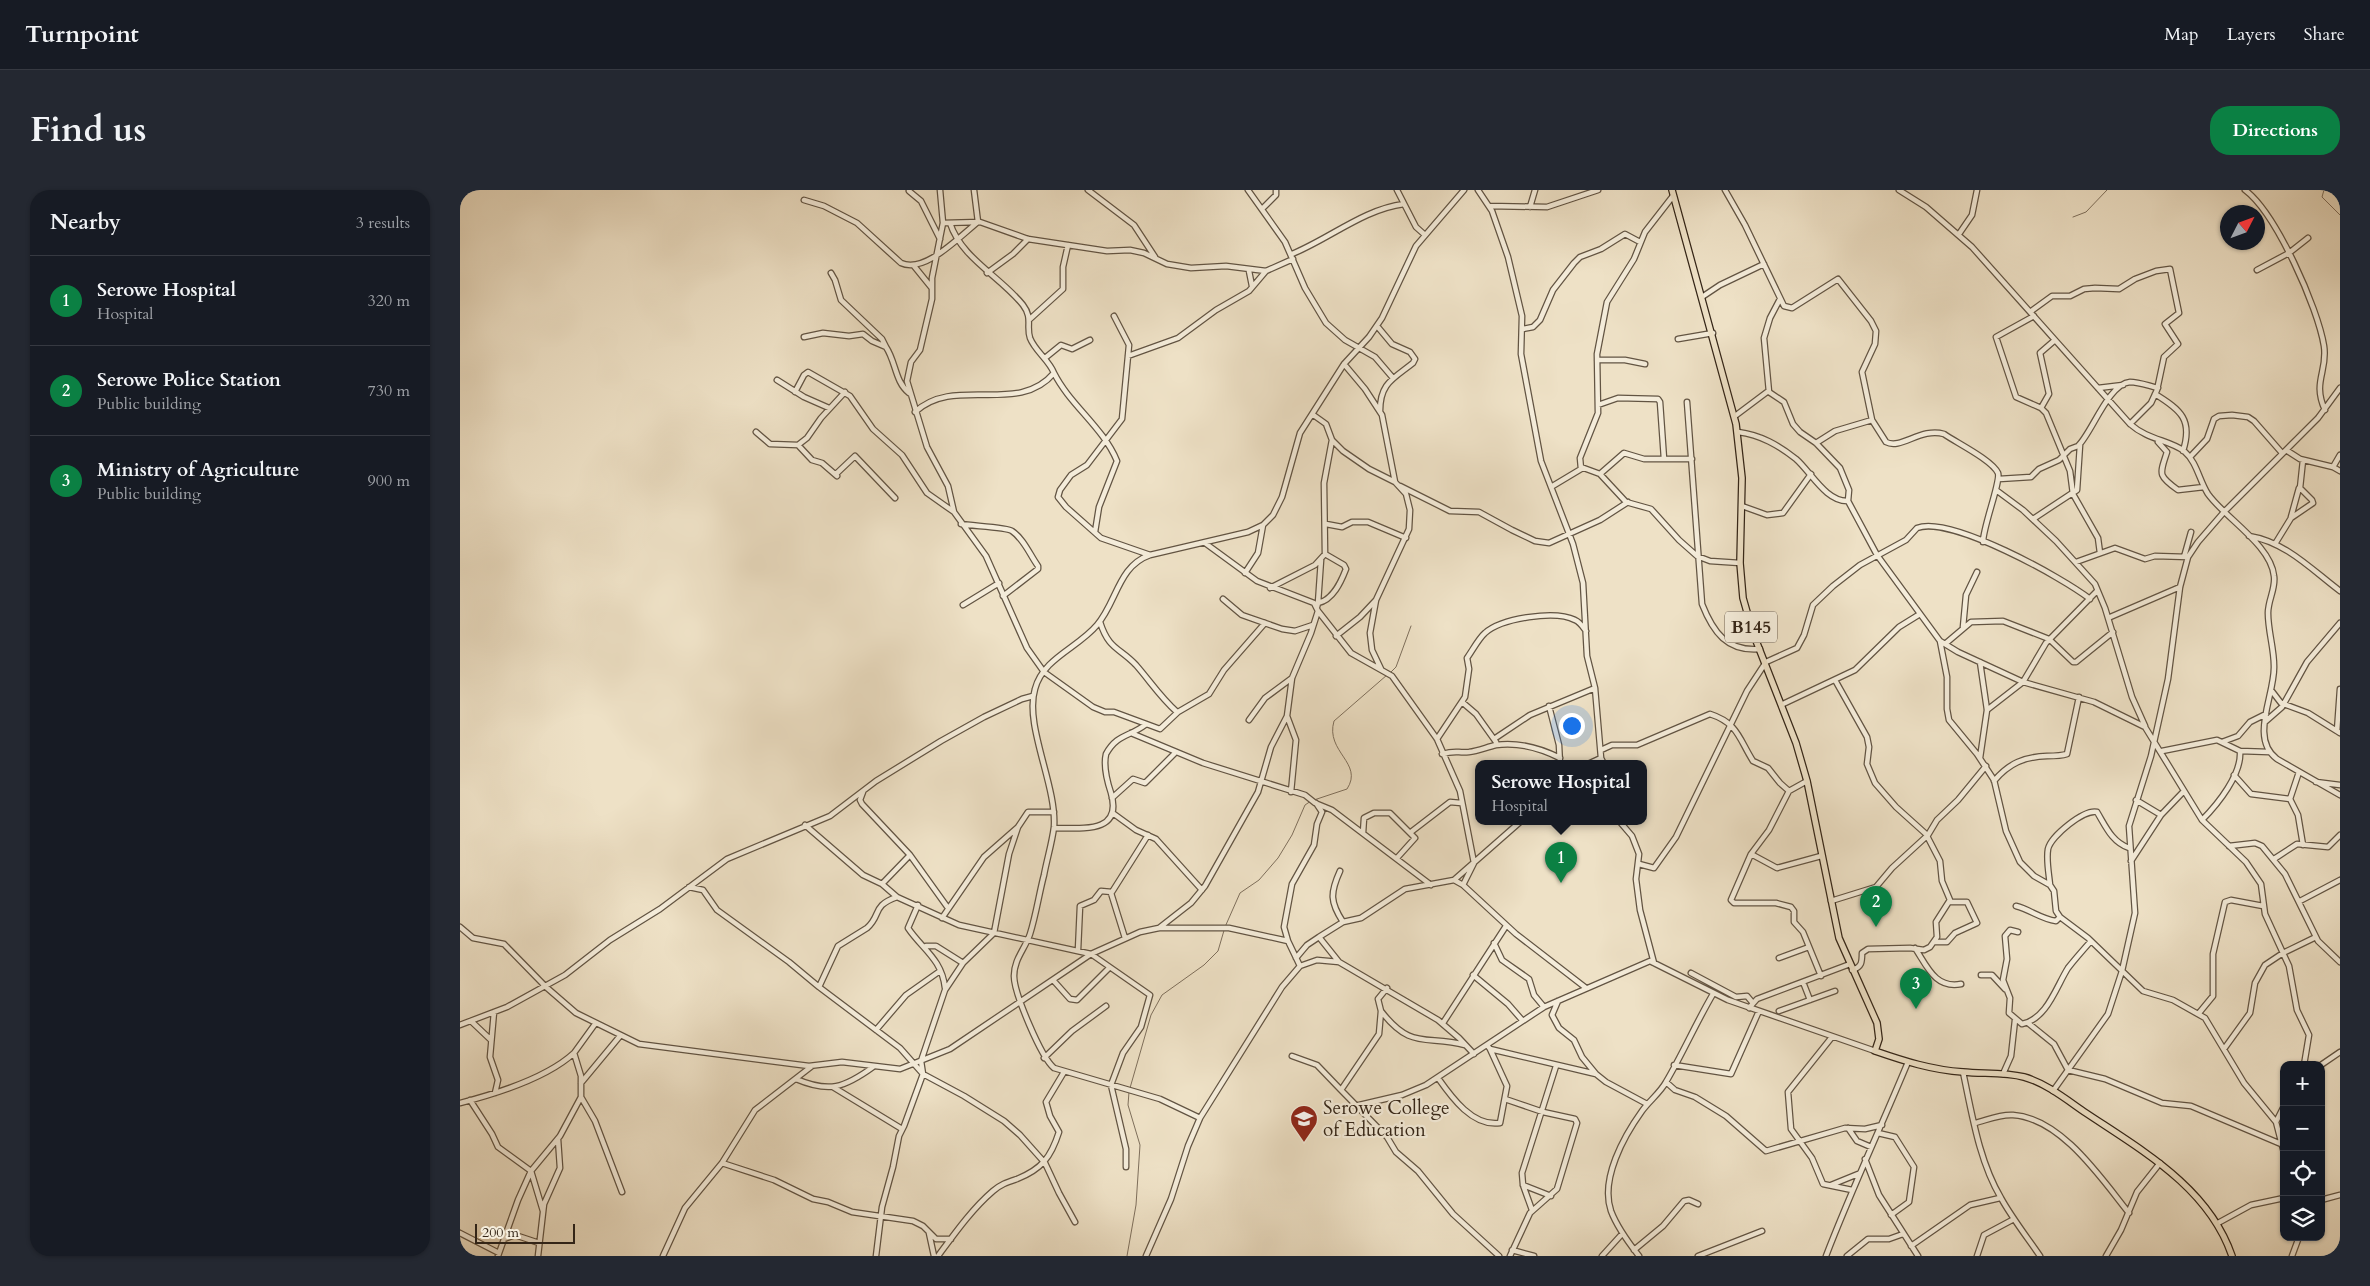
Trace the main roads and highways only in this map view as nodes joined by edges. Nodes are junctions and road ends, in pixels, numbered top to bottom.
1 (1672, 193) edge
2 (2232, 1256) edge

1 - 2 main road, B145

